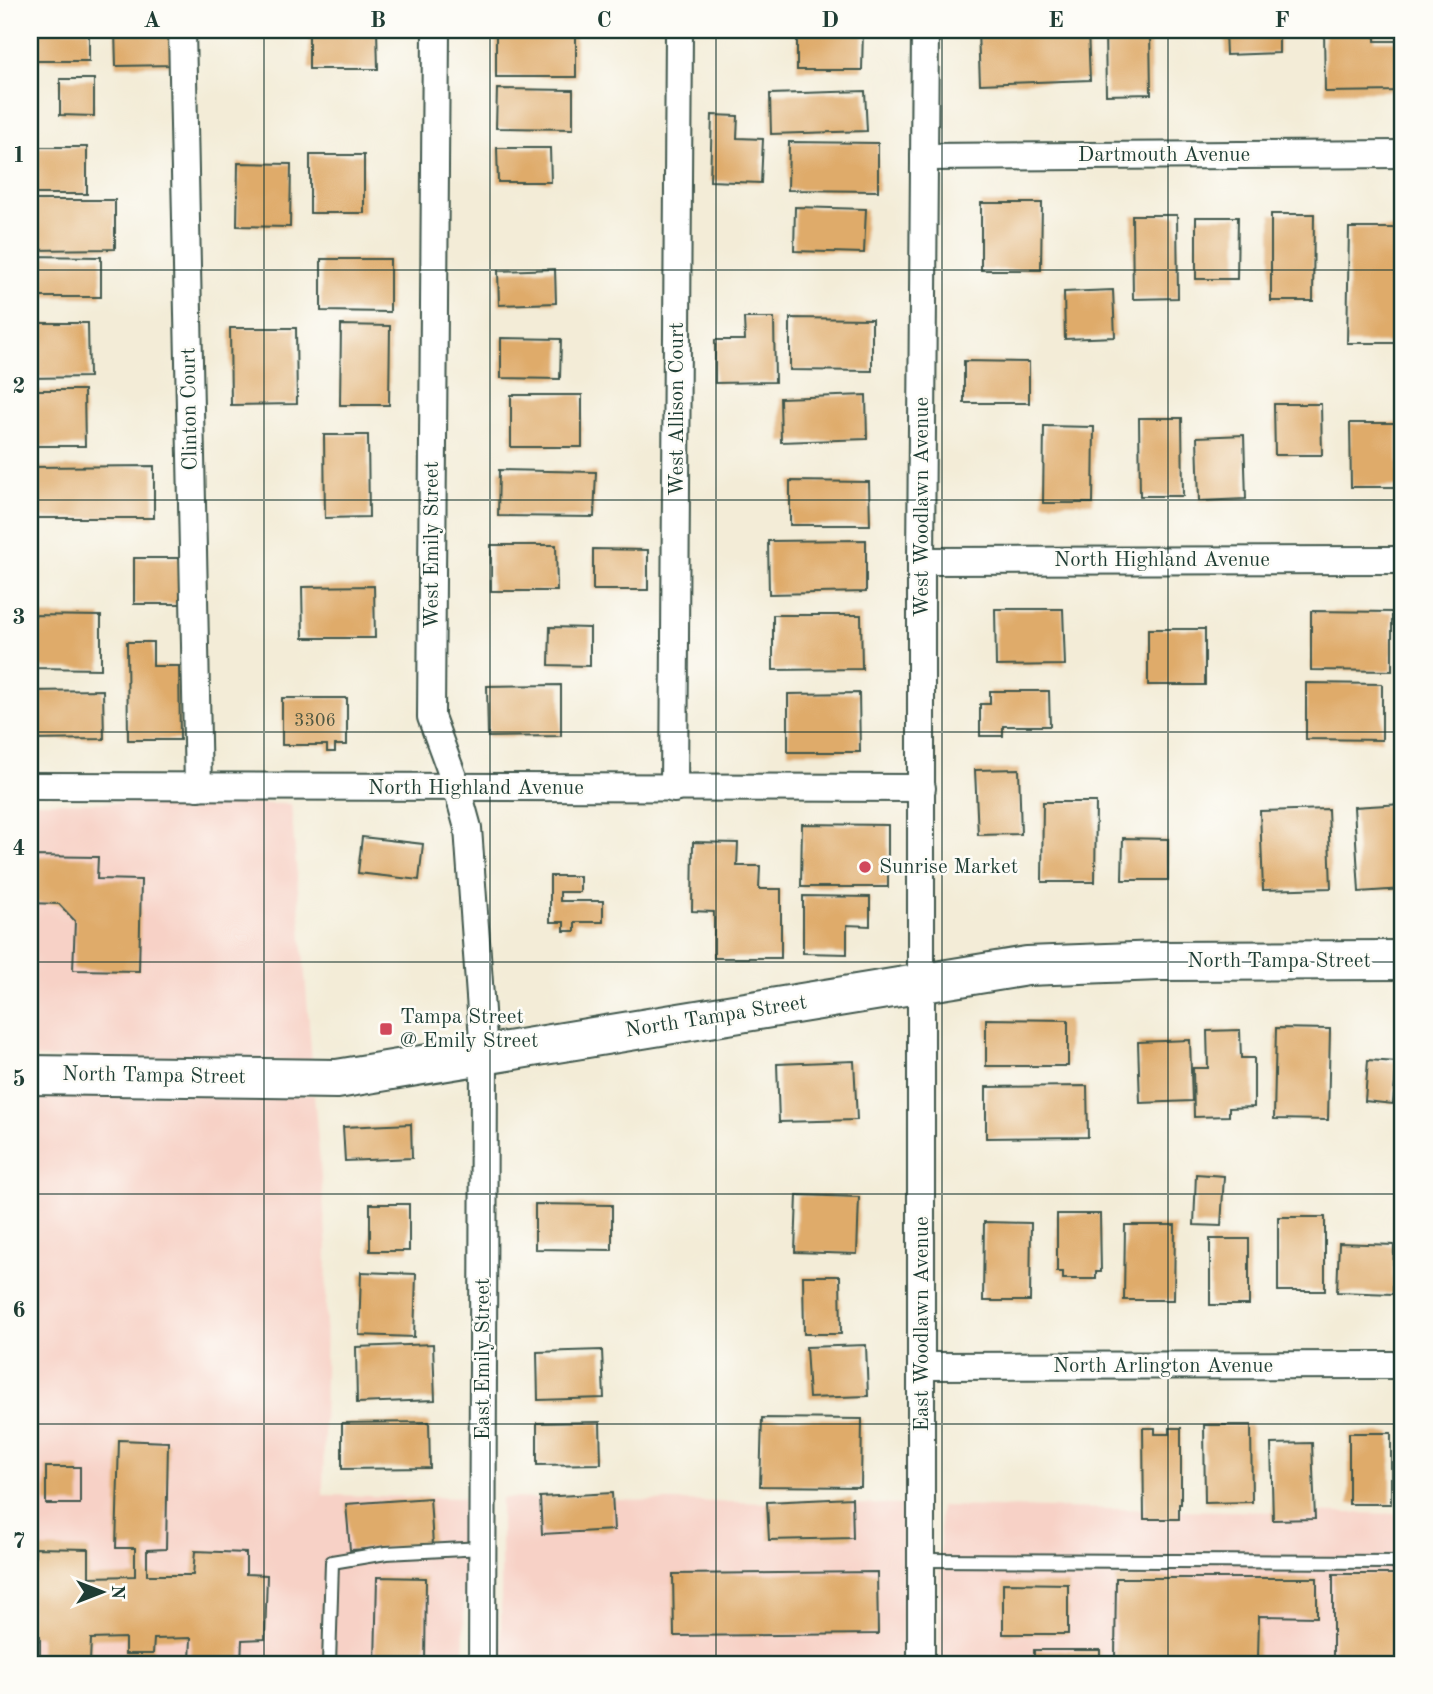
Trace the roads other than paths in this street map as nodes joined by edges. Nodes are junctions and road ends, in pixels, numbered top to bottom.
1 (182, 30) edge
2 (436, 30) edge
3 (679, 30) edge
4 (925, 30) edge
5 (1403, 154) edge
6 (924, 156) junction
7 (1403, 560) edge
8 (922, 561) junction
9 (30, 786) edge
10 (198, 787) junction
11 (457, 788) junction
12 (922, 788) junction
13 (674, 789) junction
14 (1403, 960) edge
15 (922, 984) junction
16 (484, 1053) junction
17 (30, 1075) edge
18 (1403, 1365) edge
19 (922, 1366) junction
20 (483, 1548) junction
21 (922, 1560) junction
22 (1403, 1562) edge
23 (329, 1664) edge
24 (482, 1664) edge
25 (921, 1664) edge

1 - 10 street, Clinton Court
2 - 11 street, West Emily Street
3 - 13 street, West Allison Court
4 - 6 street, West Woodlawn Avenue
5 - 6 street, Dartmouth Avenue
6 - 8 street, West Woodlawn Avenue
7 - 8 street, North Highland Avenue
8 - 12 street, West Woodlawn Avenue
9 - 10 street, North Highland Avenue
10 - 11 street, North Highland Avenue
11 - 13 street, North Highland Avenue
11 - 16 street, West Emily Street
12 - 13 street, North Highland Avenue
12 - 15 street, West Woodlawn Avenue
14 - 15 main road, North Tampa Street
15 - 16 main road, North Tampa Street
15 - 19 street, East Woodlawn Avenue
16 - 17 main road, North Tampa Street
16 - 20 street, East Emily Street
18 - 19 street, North Arlington Avenue
19 - 21 street, East Woodlawn Avenue
20 - 23 lane
20 - 24 street, East Emily Street
21 - 22 lane
21 - 25 street, East Woodlawn Avenue

